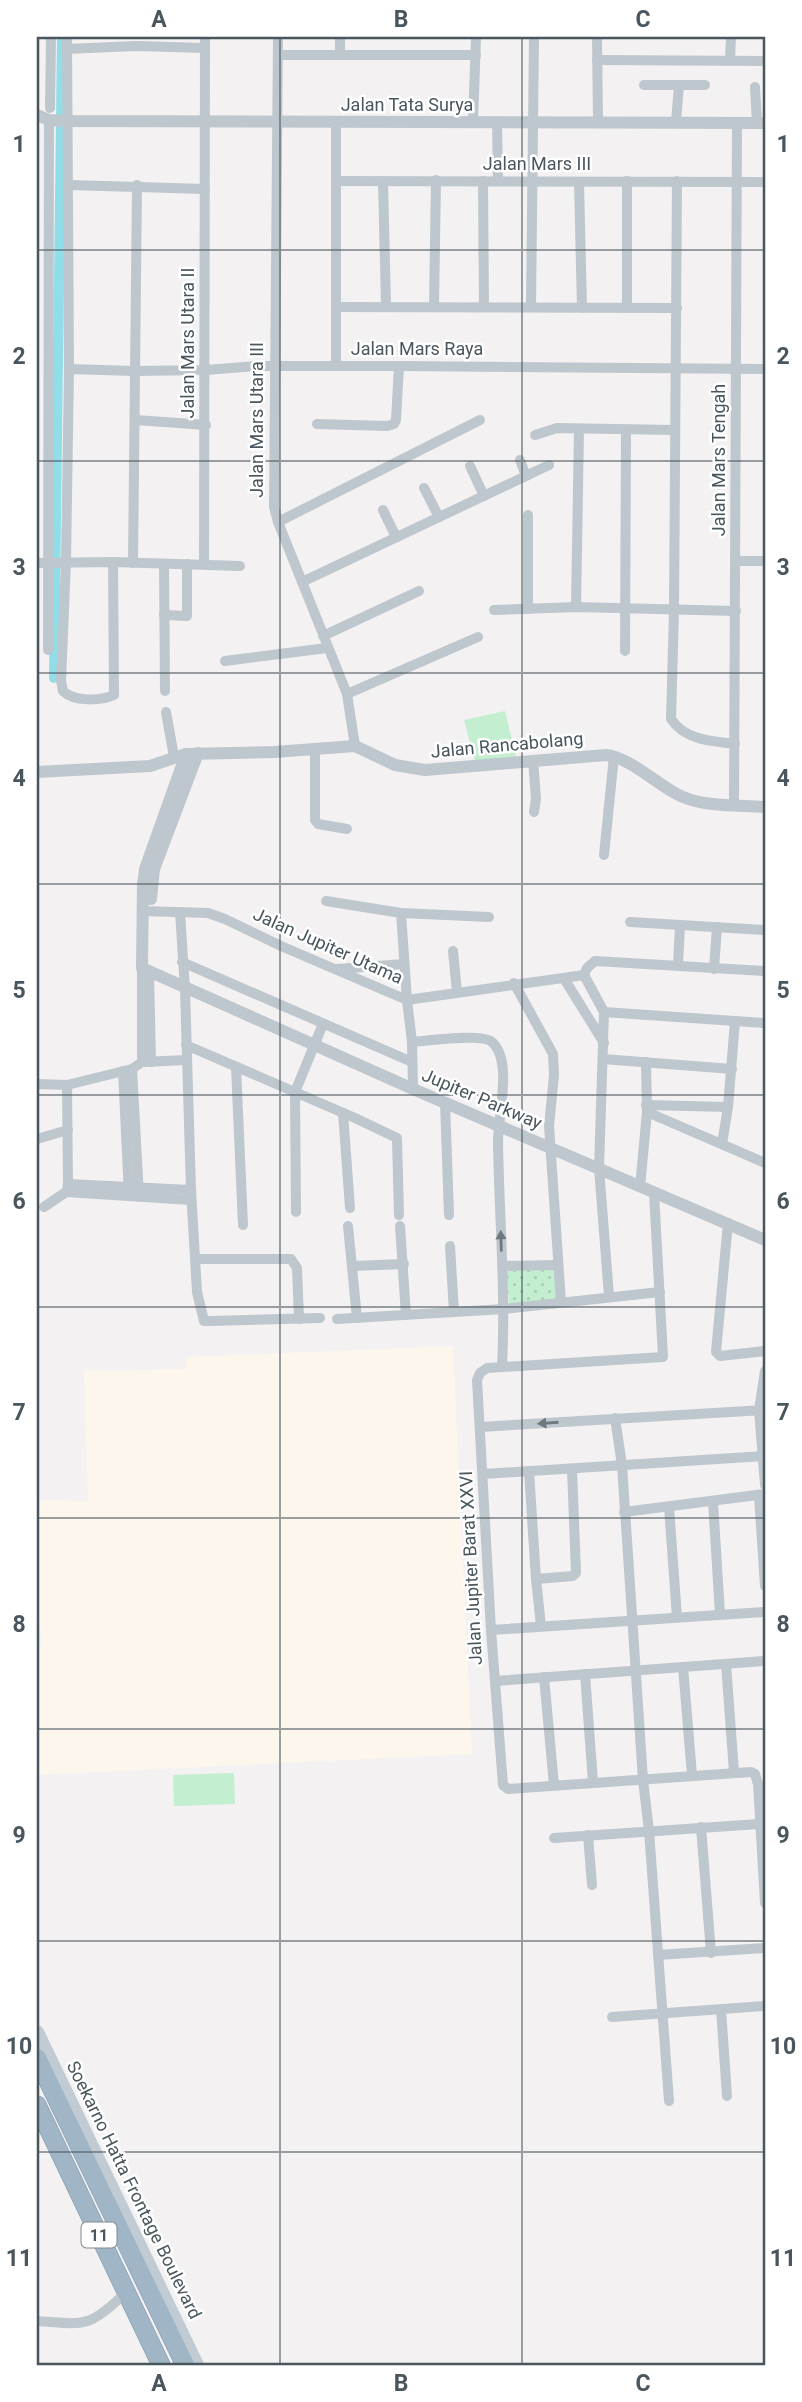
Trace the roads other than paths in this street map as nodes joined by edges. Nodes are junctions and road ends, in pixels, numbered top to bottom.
1 (51, 37) edge
2 (67, 37) edge
3 (278, 37) edge
4 (340, 37) edge
5 (476, 37) edge
6 (534, 37) edge
7 (597, 37) edge
8 (731, 37) edge
9 (136, 42) edge
10 (205, 42) edge
11 (66, 49) junction
12 (278, 55) junction
13 (340, 55) junction
14 (476, 55) junction
15 (597, 60) junction
16 (730, 60) junction
17 (765, 61) edge
18 (644, 85) dead end
19 (679, 85) junction
20 (705, 85) dead end
21 (755, 87) dead end
22 (43, 117) edge
23 (67, 121) junction
24 (206, 121) junction
25 (278, 121) junction
26 (336, 122) junction
27 (473, 122) junction
28 (498, 122) junction
29 (533, 122) junction
30 (598, 122) junction
31 (676, 122) junction
32 (737, 122) junction
33 (761, 123) edge
34 (436, 180) junction
35 (337, 181) junction
36 (383, 181) junction
37 (483, 181) junction
38 (498, 181) junction
39 (579, 181) junction
40 (627, 181) junction
41 (677, 181) junction
42 (737, 181) junction
43 (530, 182) junction
44 (765, 182) edge
45 (69, 185) junction
46 (137, 186) junction
47 (205, 189) junction
48 (386, 306) junction
49 (434, 306) junction
50 (337, 307) junction
51 (484, 307) junction
52 (531, 307) junction
53 (582, 308) junction
54 (627, 308) junction
55 (677, 308) junction
56 (37, 365) edge
57 (50, 365) junction
58 (275, 366) junction
59 (336, 366) junction
60 (399, 366) junction
61 (677, 367) junction
62 (736, 367) junction
63 (69, 369) junction
64 (765, 369) edge
65 (206, 370) junction
66 (135, 371) junction
67 (135, 420) junction
68 (480, 420) dead end
69 (317, 424) dead end
70 (206, 425) junction
71 (579, 429) junction
72 (626, 430) junction
73 (674, 430) junction
74 (535, 435) dead end
75 (520, 460) dead end
76 (549, 465) dead end
77 (470, 466) dead end
78 (526, 476) junction
79 (424, 488) dead end
80 (484, 496) junction
81 (383, 510) dead end
82 (527, 515) dead end
83 (439, 517) junction
84 (278, 522) junction
85 (396, 537) junction
86 (736, 561) junction
87 (765, 561) edge
88 (53, 562) edge
89 (113, 562) junction
90 (133, 563) junction
91 (164, 564) junction
92 (187, 564) junction
93 (204, 564) junction
94 (240, 566) dead end
95 (302, 582) junction
96 (419, 591) dead end
97 (576, 607) junction
98 (626, 608) junction
99 (528, 609) junction
100 (494, 610) dead end
101 (674, 610) junction
102 (736, 611) junction
103 (164, 615) junction
104 (323, 636) junction
105 (478, 637) dead end
106 (327, 648) junction
107 (48, 650) dead end
108 (625, 651) dead end
109 (225, 661) dead end
110 (165, 691) dead end
111 (347, 694) junction
112 (166, 712) dead end
113 (735, 744) junction
114 (355, 746) junction
115 (315, 750) junction
116 (186, 755) junction
117 (614, 756) junction
118 (533, 760) junction
119 (37, 772) edge
120 (734, 802) junction
121 (765, 807) edge
122 (534, 812) dead end
123 (347, 829) dead end
124 (604, 855) dead end
125 (326, 901) dead end
126 (146, 911) junction
127 (180, 912) junction
128 (401, 913) junction
129 (489, 917) dead end
130 (630, 922) dead end
131 (680, 925) junction
132 (717, 927) junction
133 (765, 930) edge
134 (453, 951) dead end
135 (182, 962) junction
136 (404, 964) junction
137 (678, 965) junction
138 (334, 969) junction
139 (714, 969) junction
140 (145, 970) junction
141 (765, 971) edge
142 (584, 975) junction
143 (565, 979) junction
144 (514, 984) junction
145 (185, 989) junction
146 (457, 992) junction
147 (407, 1000) junction
148 (604, 1012) junction
149 (735, 1021) junction
150 (765, 1023) edge
151 (323, 1024) junction
152 (412, 1042) junction
153 (604, 1042) junction
154 (314, 1044) junction
155 (186, 1045) junction
156 (603, 1059) junction
157 (186, 1060) junction
158 (412, 1062) junction
159 (646, 1062) junction
160 (137, 1066) junction
161 (236, 1067) junction
162 (732, 1069) junction
163 (37, 1084) edge
164 (67, 1084) junction
165 (413, 1089) junction
166 (295, 1092) junction
167 (445, 1102) junction
168 (728, 1107) junction
169 (647, 1108) junction
170 (343, 1113) junction
171 (500, 1125) junction
172 (68, 1130) junction
173 (37, 1139) edge
174 (722, 1144) junction
175 (550, 1147) junction
176 (765, 1163) edge
177 (599, 1168) junction
178 (640, 1187) junction
179 (67, 1188) junction
180 (134, 1191) junction
181 (654, 1193) junction
182 (191, 1195) junction
183 (44, 1206) dead end
184 (350, 1208) dead end
185 (296, 1212) dead end
186 (449, 1215) dead end
187 (727, 1223) junction
188 (243, 1224) dead end
189 (349, 1228) dead end
190 (765, 1240) edge
191 (450, 1247) dead end
192 (195, 1259) junction
193 (404, 1264) junction
194 (558, 1265) junction
195 (353, 1266) junction
196 (502, 1266) junction
197 (660, 1292) junction
198 (609, 1296) junction
199 (561, 1302) junction
200 (504, 1309) junction
201 (454, 1312) junction
202 (406, 1315) junction
203 (320, 1318) dead end
204 (357, 1318) junction
205 (299, 1319) junction
206 (337, 1319) dead end
207 (765, 1351) edge
208 (502, 1367) junction
209 (765, 1371) edge
210 (764, 1384) edge
211 (763, 1410) edge
212 (615, 1418) junction
213 (480, 1427) junction
214 (764, 1457) edge
215 (622, 1465) junction
216 (572, 1469) junction
217 (529, 1471) junction
218 (483, 1474) junction
219 (765, 1485) edge
220 (762, 1495) edge
221 (713, 1502) junction
222 (669, 1507) junction
223 (624, 1512) junction
224 (536, 1579) junction
225 (765, 1586) edge
226 (765, 1612) edge
227 (720, 1614) junction
228 (677, 1617) junction
229 (633, 1621) junction
230 (541, 1626) junction
231 (491, 1630) junction
232 (765, 1661) edge
233 (726, 1664) junction
234 (683, 1667) junction
235 (635, 1670) junction
236 (585, 1674) junction
237 (544, 1677) junction
238 (495, 1681) junction
239 (734, 1772) junction
240 (692, 1775) junction
241 (643, 1780) junction
242 (593, 1782) junction
243 (762, 1784) edge
244 (554, 1785) junction
245 (760, 1824) junction
246 (701, 1827) junction
247 (649, 1831) junction
248 (588, 1835) junction
249 (554, 1838) dead end
250 (592, 1885) dead end
251 (765, 1903) edge
252 (765, 1948) edge
253 (710, 1953) junction
254 (658, 1955) junction
255 (765, 2006) edge
256 (721, 2009) junction
257 (661, 2013) junction
258 (612, 2017) dead end
259 (37, 2032) edge
260 (37, 2058) edge
261 (727, 2096) dead end
262 (669, 2101) dead end
263 (38, 2115) edge
264 (144, 2281) junction
265 (121, 2297) junction
266 (166, 2301) junction
267 (37, 2321) edge
268 (153, 2365) edge
269 (162, 2365) edge
270 (185, 2365) edge
271 (197, 2365) edge

1 - 22 street
2 - 11 street
3 - 12 street, Jalan Mars Utara III
4 - 13 street
5 - 14 street
6 - 29 street
7 - 15 street
8 - 16 street
9 - 10 street
9 - 11 street
10 - 24 street, Jalan Mars Utara II
11 - 23 street
12 - 13 street
12 - 25 street, Jalan Mars Utara III
13 - 14 street
14 - 27 street
15 - 16 street
15 - 30 street
16 - 17 street
18 - 19 street
19 - 20 street
19 - 31 street
21 - 33 street
22 - 23 street, Jalan Tata Surya
22 - 57 street
23 - 24 street, Jalan Tata Surya
23 - 45 street
24 - 25 street, Jalan Tata Surya
24 - 47 street, Jalan Mars Utara II
25 - 26 street, Jalan Tata Surya
25 - 58 street, Jalan Mars Utara III
26 - 27 street, Jalan Tata Surya
26 - 35 street
27 - 28 street, Jalan Tata Surya
28 - 29 street, Jalan Tata Surya
28 - 38 street
29 - 30 street, Jalan Tata Surya
29 - 43 street
30 - 31 street, Jalan Tata Surya
31 - 32 street, Jalan Tata Surya
32 - 33 street, Jalan Tata Surya
32 - 42 street, Jalan Mars Tengah
34 - 36 street, Jalan Mars III
34 - 37 street, Jalan Mars III
34 - 49 street
35 - 36 street, Jalan Mars III
35 - 50 street
36 - 48 street
37 - 38 street, Jalan Mars III
37 - 51 street
38 - 43 street, Jalan Mars III
39 - 40 street, Jalan Mars III
39 - 43 street, Jalan Mars III
39 - 53 street
40 - 41 street, Jalan Mars III
40 - 54 street
41 - 42 street, Jalan Mars III
41 - 55 street
42 - 44 street, Jalan Mars III
42 - 62 street, Jalan Mars Tengah
43 - 52 street
45 - 46 street
45 - 63 street
46 - 47 street
46 - 66 street
47 - 65 street, Jalan Mars Utara II
48 - 49 street
48 - 50 street
49 - 51 street
50 - 59 street
51 - 52 street
52 - 53 street
53 - 54 street
54 - 55 street
55 - 61 street
56 - 57 street
57 - 88 street
58 - 59 street, Jalan Mars Raya
58 - 65 street, Jalan Mars Raya
58 - 84 street, Jalan Mars Utara III
59 - 60 street, Jalan Mars Raya
60 - 61 street, Jalan Mars Raya
60 - 69 street
61 - 62 street, Jalan Mars Raya
61 - 73 street
62 - 64 street, Jalan Mars Raya
62 - 86 street, Jalan Mars Tengah
63 - 66 street, Jalan Mars Raya
63 - 88 street
65 - 66 street, Jalan Mars Raya
65 - 70 street, Jalan Mars Utara II
66 - 67 street
67 - 70 street
67 - 90 street
68 - 84 street
70 - 93 street, Jalan Mars Utara II
71 - 72 street
71 - 74 street
71 - 97 street
72 - 73 street
72 - 98 street
73 - 101 street
75 - 78 street
76 - 78 street
77 - 80 street
78 - 80 street
79 - 83 street
80 - 83 street
81 - 85 street
82 - 99 street
83 - 85 street
84 - 95 street, Jalan Mars Utara III
85 - 95 street
86 - 87 street
86 - 102 street, Jalan Mars Tengah
88 - 89 street
88 - 89 street
88 - 107 street
89 - 90 street
90 - 91 street
91 - 92 street
91 - 103 street
92 - 93 street
92 - 103 street
93 - 94 street
95 - 104 street, Jalan Mars Utara III
96 - 104 street
97 - 98 street
97 - 99 street
98 - 101 street
98 - 108 street
99 - 100 street
101 - 102 street
101 - 113 street
102 - 113 street, Jalan Mars Tengah
103 - 110 street
104 - 106 street, Jalan Mars Utara III
105 - 111 street
106 - 109 street
106 - 111 street, Jalan Mars Utara III
111 - 114 street, Jalan Mars Utara III
112 - 116 street
113 - 120 street, Jalan Mars Tengah
114 - 115 street
114 - 118 street, Jalan Rancabolang
115 - 116 street
115 - 123 street
116 - 119 street
116 - 126 street
117 - 118 street, Jalan Rancabolang
117 - 120 street
117 - 124 street
118 - 122 street
120 - 121 street
125 - 128 street
126 - 127 street, Jalan Jupiter Utama
126 - 140 street
127 - 135 street
127 - 138 street, Jalan Jupiter Utama
128 - 129 street
128 - 136 street
130 - 131 street
131 - 132 street
131 - 137 street
132 - 133 street
132 - 139 street
134 - 146 street
135 - 145 street
135 - 151 street
136 - 138 street
136 - 147 street
137 - 139 street
137 - 142 street, Jalan Jupiter Utama
138 - 147 street, Jalan Jupiter Utama
139 - 141 street
140 - 145 street, Jupiter Parkway
140 - 160 street
142 - 143 street, Jalan Jupiter Utama
142 - 148 street
143 - 144 street, Jalan Jupiter Utama
143 - 153 street
144 - 146 street, Jalan Jupiter Utama
144 - 175 street
145 - 154 street, Jupiter Parkway
145 - 155 street
146 - 147 street, Jalan Jupiter Utama
147 - 152 street
148 - 149 street
148 - 153 street
149 - 150 street
149 - 162 street
151 - 154 street
151 - 158 street
152 - 158 street
152 - 171 street
153 - 156 street
154 - 165 street, Jupiter Parkway
154 - 166 street
155 - 157 street
155 - 161 street
156 - 159 street
156 - 177 street
157 - 160 street
157 - 182 street
158 - 165 street
159 - 162 street
159 - 169 street
160 - 164 street
160 - 180 street
161 - 166 street
161 - 188 street
162 - 168 street
163 - 164 street
164 - 172 street
165 - 167 street, Jupiter Parkway
166 - 170 street
166 - 185 street
167 - 171 street, Jupiter Parkway
167 - 186 street
168 - 169 street
168 - 174 street
169 - 174 street
169 - 178 street
170 - 184 street
170 - 193 street
171 - 175 street, Jupiter Parkway
196 -> 171 street
172 - 173 street
172 - 179 street
174 - 176 street
175 - 177 street, Jupiter Parkway
175 - 194 street
177 - 178 street, Jupiter Parkway
177 - 198 street
178 - 181 street, Jupiter Parkway
179 - 180 street
179 - 183 street
180 - 182 street
181 - 187 street, Jupiter Parkway
181 - 197 street
182 - 192 street
187 - 190 street, Jupiter Parkway
187 - 207 street
189 - 195 street
191 - 201 street
192 - 205 street
192 - 205 street
193 - 195 street
193 - 202 street
194 - 196 street
194 - 199 street
195 - 204 street
196 - 200 street
197 - 198 street
197 - 208 street
198 - 199 street
199 - 200 street
200 - 201 street
200 - 208 street
201 - 202 street
202 - 204 street
203 - 205 street
204 - 206 street
208 - 213 street, Jalan Jupiter Barat XXVI
209 - 210 street
210 - 211 street
211 - 212 street
211 - 214 street
212 -> 213 street
212 - 215 street
213 - 218 street, Jalan Jupiter Barat XXVI
214 - 215 street
214 - 219 street
215 - 216 street
215 - 223 street
216 - 217 street
216 - 224 street
217 - 218 street
217 - 224 street
218 - 231 street, Jalan Jupiter Barat XXVI
220 - 221 street
220 - 225 street
221 - 222 street
221 - 227 street
222 - 223 street
222 - 228 street
223 - 229 street
224 - 230 street
226 - 227 street
227 - 228 street
228 - 229 street
229 - 230 street
229 - 235 street
230 - 231 street
231 - 238 street, Jalan Jupiter Barat XXVI
232 - 233 street
233 - 234 street
233 - 239 street
234 - 235 street
234 - 240 street
235 - 236 street
235 - 241 street
236 - 237 street
236 - 242 street
237 - 238 street
237 - 244 street
238 - 244 street, Jalan Jupiter Barat XXVI
239 - 240 street
239 - 243 street
240 - 241 street
241 - 242 street
241 - 247 street
242 - 244 street
243 - 245 street
245 - 246 street
245 - 251 street
246 - 247 street
246 - 253 street
247 - 248 street
247 - 254 street
248 - 249 street
248 - 250 street
252 - 253 street
253 - 254 street
254 - 257 street
255 - 256 street
256 - 257 street
256 - 261 street
257 - 258 street
257 - 262 street
259 - 266 main road, Soekarno Hatta Frontage Boulevard
260 - 264 highway, 11
263 - 265 main road
263 - 269 highway, 11
264 - 266 highway
264 - 270 highway, 11
265 - 267 street
265 - 268 main road
266 - 271 main road, Soekarno Hatta Frontage Boulevard

